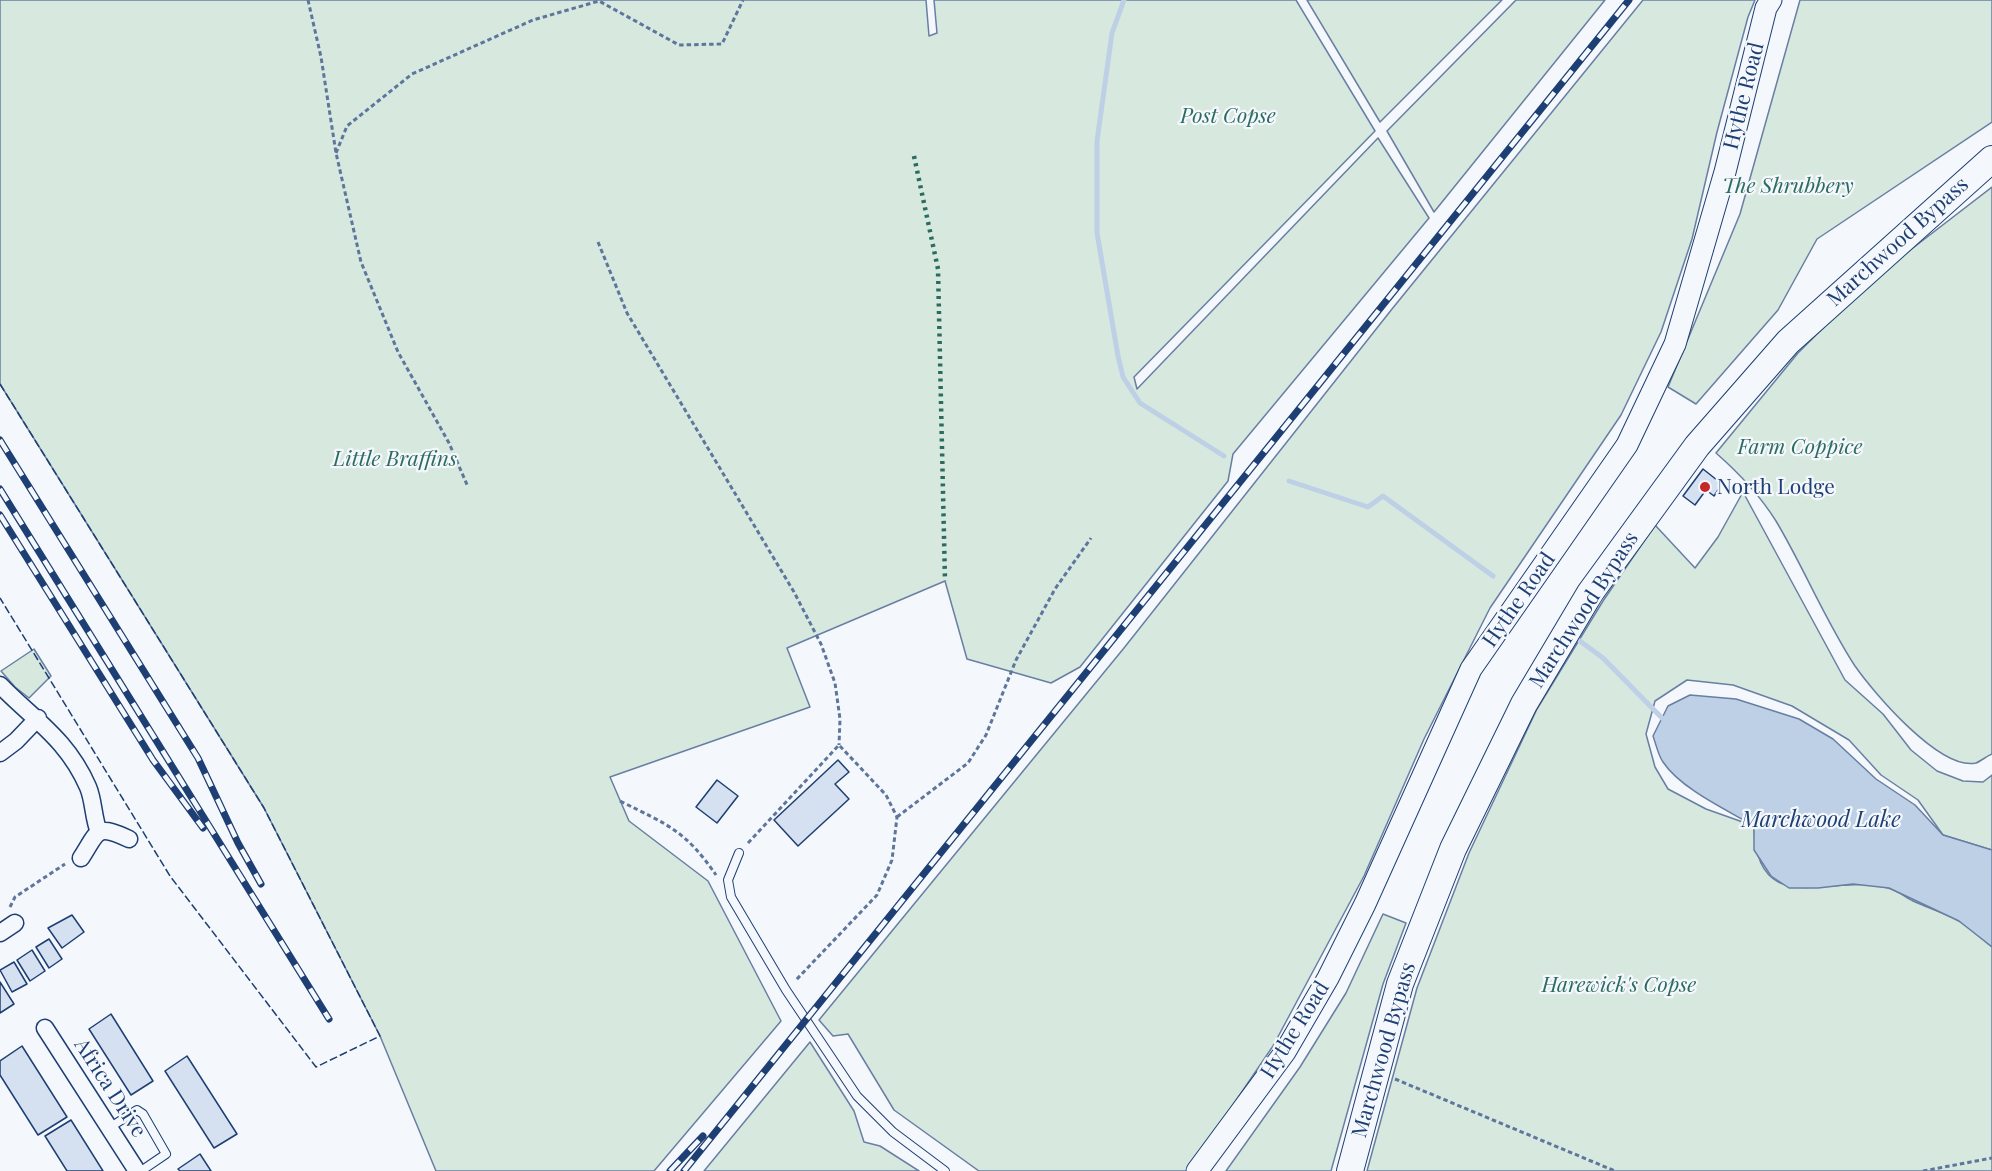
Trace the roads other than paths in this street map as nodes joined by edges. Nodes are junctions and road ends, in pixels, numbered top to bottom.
1 (1771, 0) edge
2 (1992, 159) edge
3 (0, 685) edge
4 (38, 718) junction
5 (0, 753) edge
6 (99, 832) junction
7 (129, 839) dead end
8 (739, 853) road end
9 (83, 855) road end
10 (45, 1028) dead end
11 (109, 1128) junction
12 (139, 1171) edge
13 (945, 1171) edge
14 (1197, 1171) edge
15 (1350, 1171) edge

1 - 14 street, Hythe Road
2 - 15 main road, Marchwood Bypass
3 - 4 street
4 - 5 street
4 - 6 street
6 - 7 street
6 - 9 street
8 - 13 lane
10 - 11 street, Africa Drive
11 - 12 street, Africa Drive
11 - 12 lane

